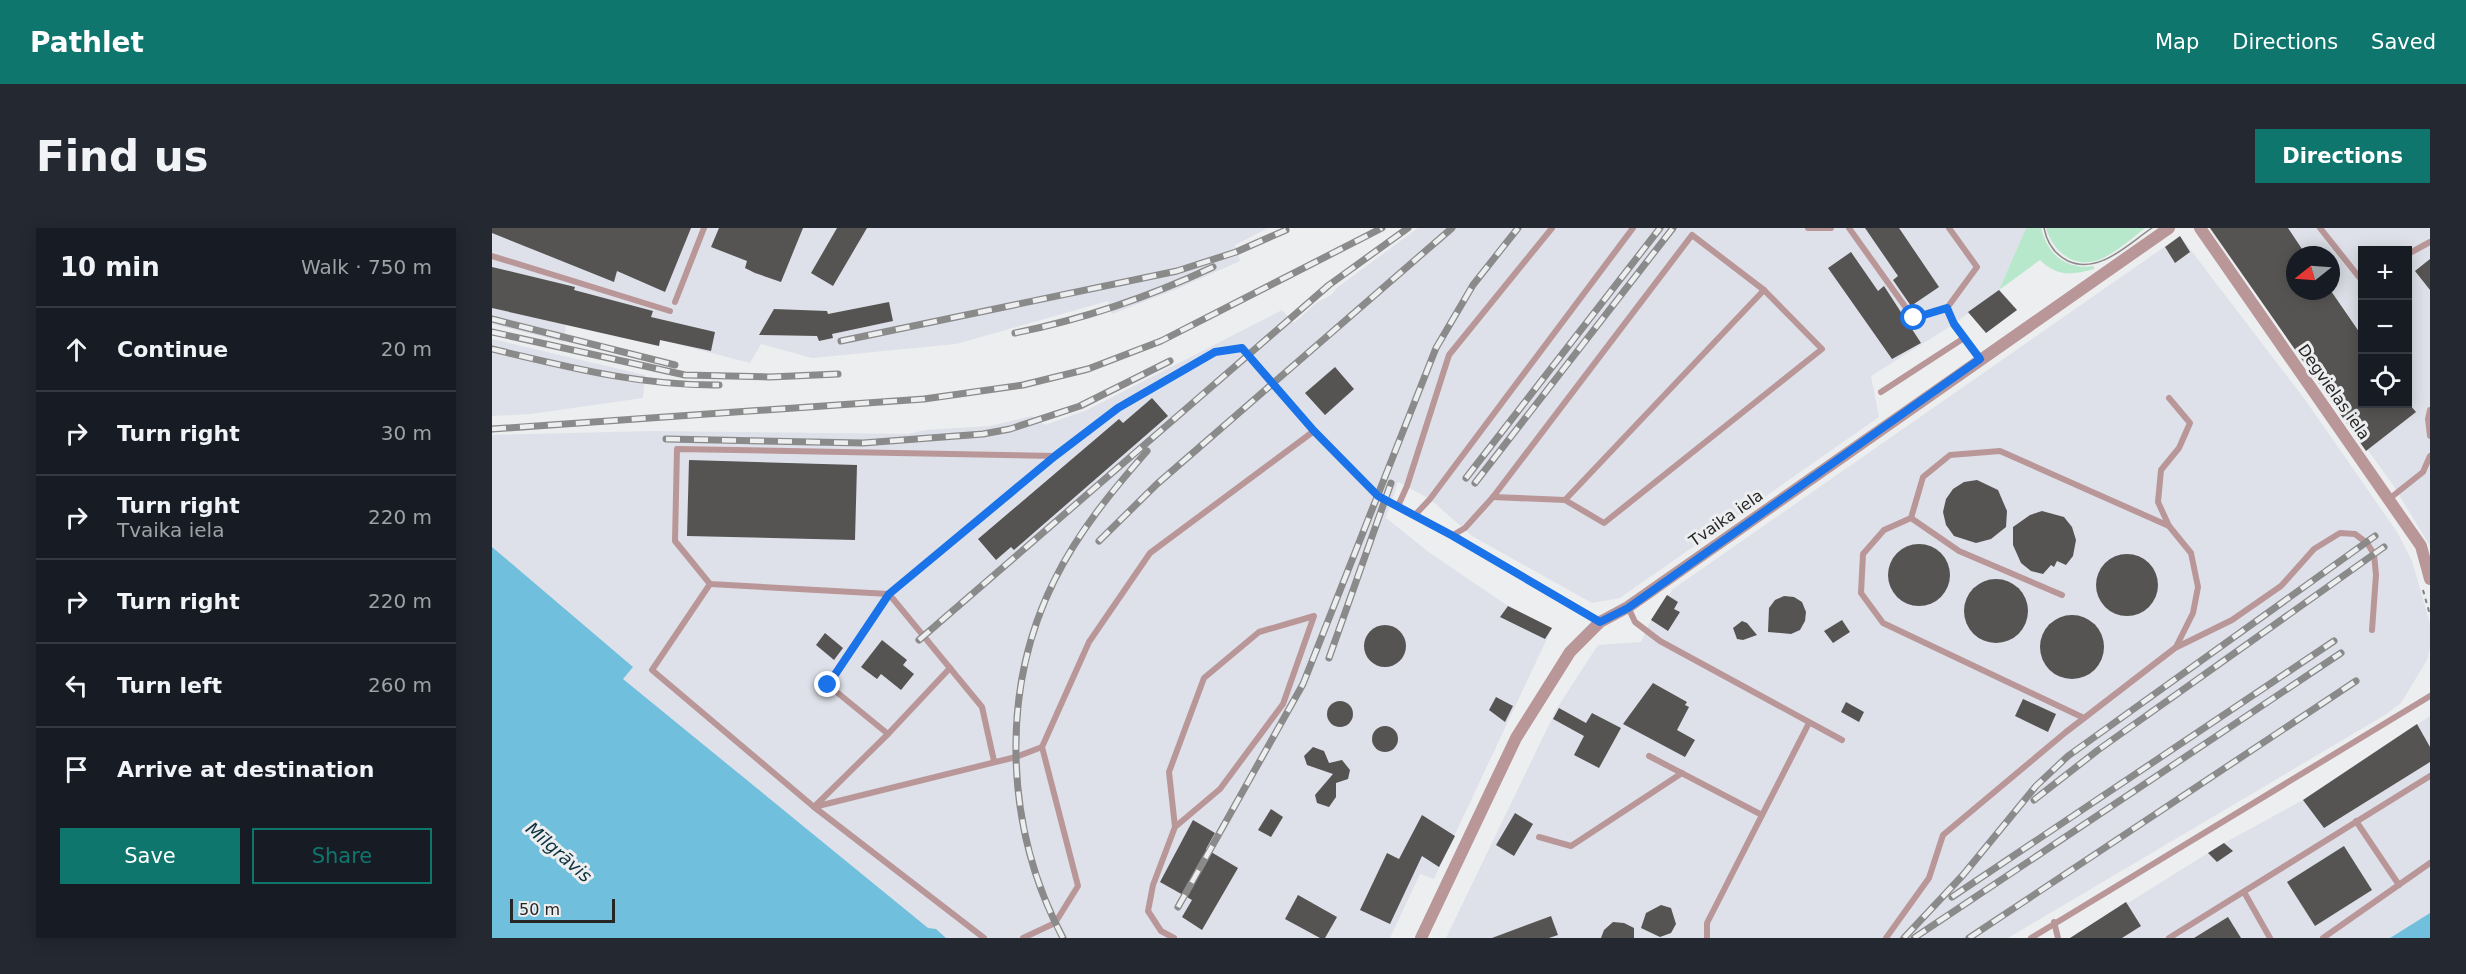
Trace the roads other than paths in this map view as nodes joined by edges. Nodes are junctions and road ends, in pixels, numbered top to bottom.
1 (705, 228) edge
2 (1552, 228) edge
3 (1633, 228) edge
4 (1698, 228) edge
5 (1808, 228) edge
6 (1831, 228) edge
7 (1849, 228) edge
8 (1949, 228) edge
9 (2169, 228) edge
10 (2200, 228) edge
11 (2320, 228) edge
12 (1692, 234) junction
13 (2430, 242) edge
14 (2412, 252) edge
15 (492, 256) edge
16 (2358, 277) edge
17 (1764, 290) junction
18 (675, 302) dead end
19 (1947, 308) junction
20 (670, 311) dead end
21 (1964, 338) junction
22 (1980, 359) junction
23 (1881, 392) dead end
24 (2169, 398) dead end
25 (2430, 410) edge
26 (1314, 431) junction
27 (2430, 436) edge
28 (1055, 456) junction
29 (2430, 456) edge
30 (2423, 472) junction
31 (2430, 478) edge
32 (1493, 497) junction
33 (2390, 499) junction
34 (1565, 500) junction
35 (1398, 506) junction
36 (1415, 515) junction
37 (1911, 518) junction
38 (2169, 526) junction
39 (1453, 536) junction
40 (2430, 579) edge
41 (710, 584) junction
42 (889, 594) junction
43 (2061, 595) dead end
44 (1628, 608) junction
45 (1600, 622) junction
46 (2372, 630) dead end
47 (2175, 648) junction
48 (950, 668) junction
49 (2430, 696) edge
50 (2085, 718) junction
51 (1809, 723) junction
52 (888, 734) junction
53 (1842, 740) dead end
54 (1042, 747) junction
55 (1649, 756) dead end
56 (994, 761) junction
57 (1682, 773) junction
58 (2430, 776) edge
59 (814, 807) junction
60 (1762, 815) junction
61 (2356, 821) junction
62 (1175, 827) junction
63 (1539, 837) dead end
64 (2430, 863) edge
65 (2399, 885) junction
66 (2244, 892) junction
67 (2054, 922) junction
68 (984, 938) edge
69 (1023, 938) edge
70 (1174, 938) edge
71 (1421, 938) edge
72 (1707, 938) edge
73 (1886, 938) edge
74 (2031, 938) edge
75 (2058, 938) edge
76 (2169, 938) edge
77 (2270, 938) edge
78 (2323, 938) edge

1 - 18 lane
2 - 35 lane
3 - 36 lane
4 - 12 lane
5 - 6 lane
7 - 19 lane
8 - 19 lane
9 - 22 street, Tvaika iela
10 - 33 street, Degvielas iela
11 - 16 lane
12 - 17 lane
12 - 32 lane
13 - 14 lane
15 - 20 lane
17 - 34 lane
17 - 34 lane
19 - 21 lane
21 - 22 lane
21 - 23 lane
22 - 44 street, Tvaika iela
24 - 38 lane
25 - 27 lane
26 - 28 lane
26 - 35 lane
26 - 54 lane
28 - 41 lane
28 - 42 lane
29 - 30 lane
30 - 31 lane
30 - 33 lane
32 - 34 lane
32 - 39 lane
33 - 40 street, Degvielas iela
35 - 36 lane
36 - 39 lane
37 - 38 lane
37 - 43 lane
37 - 50 lane
38 - 47 lane
39 - 45 lane
41 - 42 lane
41 - 59 lane
42 - 48 lane
42 - 52 lane
44 - 45 street, Tvaika iela
44 - 51 lane
45 - 71 street, Tvaika iela
46 - 47 lane
47 - 50 lane
48 - 52 lane
48 - 56 lane
49 - 67 lane
50 - 73 lane
51 - 53 lane
51 - 60 lane
52 - 59 lane
54 - 56 lane
54 - 69 lane
55 - 57 lane
56 - 59 lane
57 - 60 lane
57 - 63 lane
58 - 61 lane
59 - 68 lane
60 - 72 lane
61 - 65 lane
61 - 66 lane
62 - 62 lane
62 - 70 lane
64 - 65 lane
65 - 78 lane
66 - 76 lane
66 - 77 lane
67 - 74 lane
67 - 75 lane

